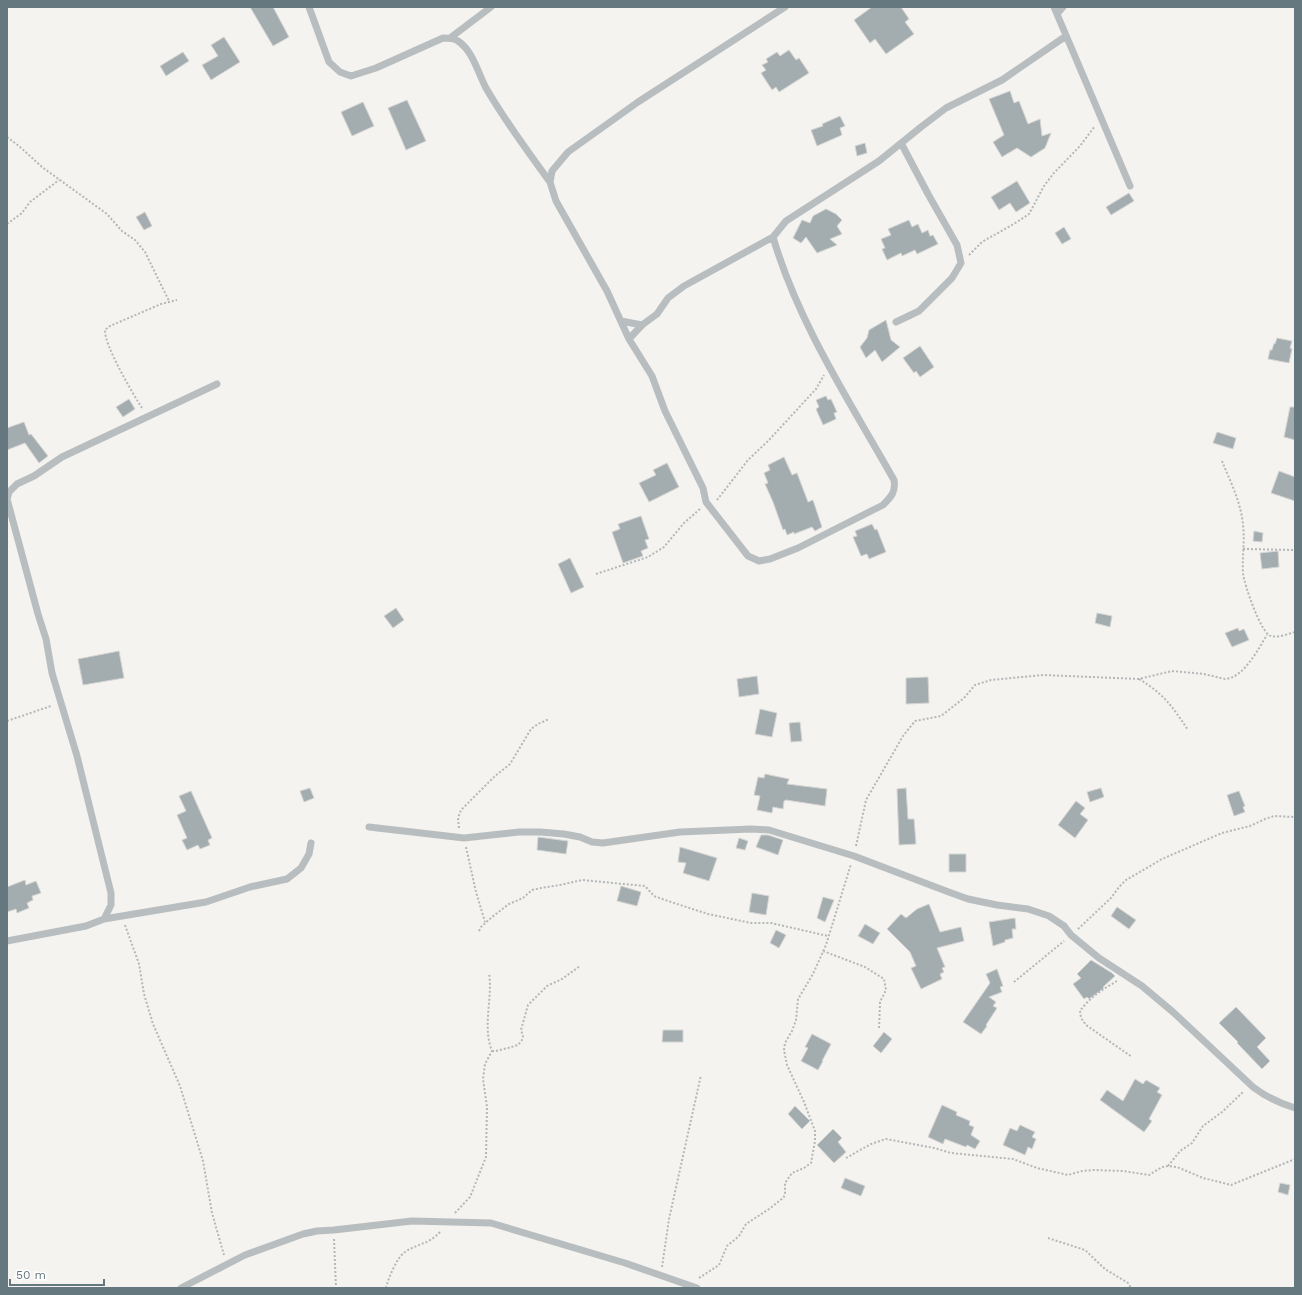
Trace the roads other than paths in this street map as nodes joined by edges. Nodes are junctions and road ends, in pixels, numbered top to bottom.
1 (309, 7) edge
2 (491, 7) edge
3 (785, 7) edge
4 (1054, 7) edge
5 (1063, 7) edge
6 (1057, 14) junction
7 (1066, 36) junction
8 (450, 38) junction
9 (901, 143) junction
10 (550, 182) junction
11 (1130, 186) dead end
12 (773, 238) junction
13 (621, 321) junction
14 (896, 322) dead end
15 (642, 325) junction
16 (630, 339) junction
17 (217, 384) dead end
18 (369, 828) dead end
19 (311, 843) dead end
20 (104, 919) junction
21 (7, 942) edge
22 (1295, 1108) edge
23 (685, 1287) edge
24 (181, 1288) edge
25 (697, 1288) edge

1 - 8 street
2 - 8 street
3 - 10 street
4 - 6 street
5 - 6 street
6 - 7 street
7 - 9 street
7 - 11 street
8 - 10 street
9 - 12 street
9 - 14 street
10 - 13 street
12 - 15 street
12 - 16 street
13 - 15 street
13 - 16 street
15 - 16 street
17 - 20 street
18 - 22 street
19 - 20 street
20 - 21 street
23 - 24 street
23 - 25 street

